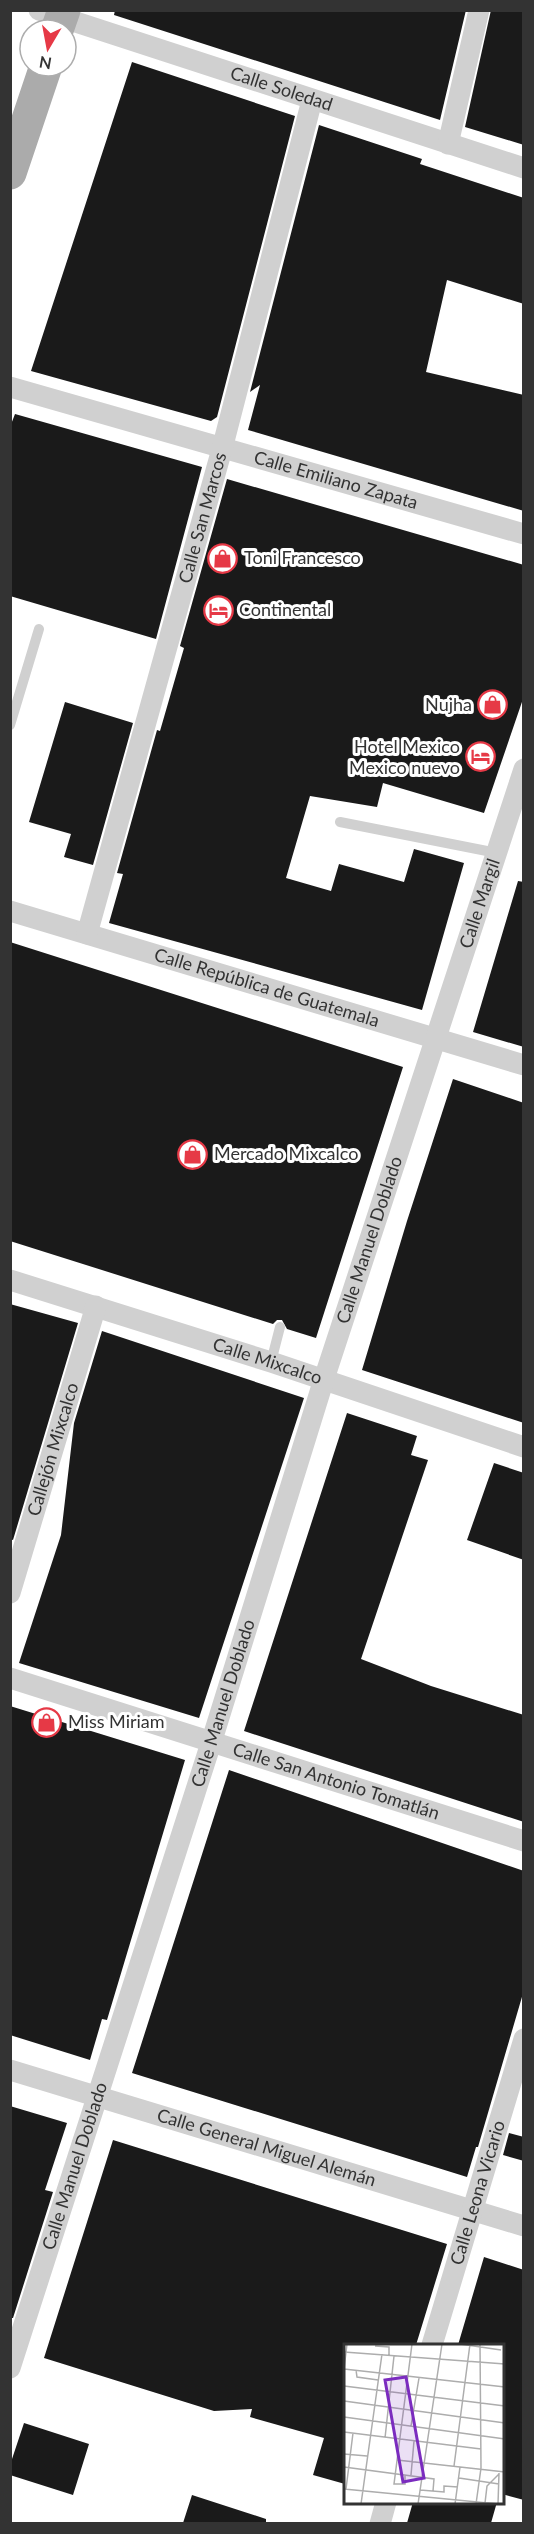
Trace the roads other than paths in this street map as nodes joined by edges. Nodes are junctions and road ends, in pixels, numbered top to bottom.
1 (479, 10) edge
2 (55, 17) edge
3 (42, 78) edge
4 (312, 100) junction
5 (448, 144) junction
6 (524, 168) edge
7 (10, 173) edge
8 (10, 387) edge
9 (222, 449) junction
10 (524, 534) edge
11 (39, 629) dead end
12 (13, 704) edge
13 (10, 725) edge
14 (524, 769) edge
15 (340, 822) dead end
16 (497, 853) junction
17 (10, 911) edge
18 (87, 934) junction
19 (435, 1038) junction
20 (524, 1065) edge
21 (10, 1280) edge
22 (96, 1306) junction
23 (280, 1327) dead end
24 (271, 1362) junction
25 (324, 1379) junction
26 (524, 1447) edge
27 (10, 1593) edge
28 (10, 1678) edge
29 (212, 1740) junction
30 (524, 1841) edge
31 (524, 2039) edge
32 (10, 2070) edge
33 (96, 2096) junction
34 (472, 2210) junction
35 (524, 2226) edge
36 (432, 2344) edge
37 (10, 2368) edge
38 (385, 2504) edge
39 (380, 2523) edge

1 - 5 street
2 - 4 street, Calle Soledad
3 - 7 main road
4 - 5 street, Calle Soledad
4 - 9 street, Calle San Marcos
5 - 6 street, Calle Soledad
8 - 9 street, Calle Emiliano Zapata
9 - 10 street, Calle Emiliano Zapata
9 - 18 street, Calle San Marcos
11 - 12 lane
12 - 13 lane
14 - 16 street, Calle Margil
15 - 16 lane
16 - 19 street, Calle Margil
17 - 18 street, Calle República de Guatemala
18 - 19 street, Calle República de Guatemala
19 - 20 street, Calle República de Guatemala
19 - 25 street, Calle Manuel Doblado
21 - 22 street, Calle Mixcalco
22 - 24 street, Calle Mixcalco
22 - 27 street, Callejón Mixcalco
23 - 24 lane
24 - 25 street, Calle Mixcalco
25 - 26 street, Calle Mixcalco
25 - 29 street, Calle Manuel Doblado
28 - 29 street, Calle San Antonio Tomatlán
29 - 30 street, Calle San Antonio Tomatlán
29 - 33 street, Calle Manuel Doblado
31 - 34 street, Calle Leona Vicario
32 - 33 street, Calle General Miguel Alemán
33 - 34 street, Calle General Miguel Alemán
33 - 37 street, Calle Manuel Doblado
34 - 35 street, Calle General Miguel Alemán
34 - 36 street, Calle Leona Vicario
38 - 39 street

